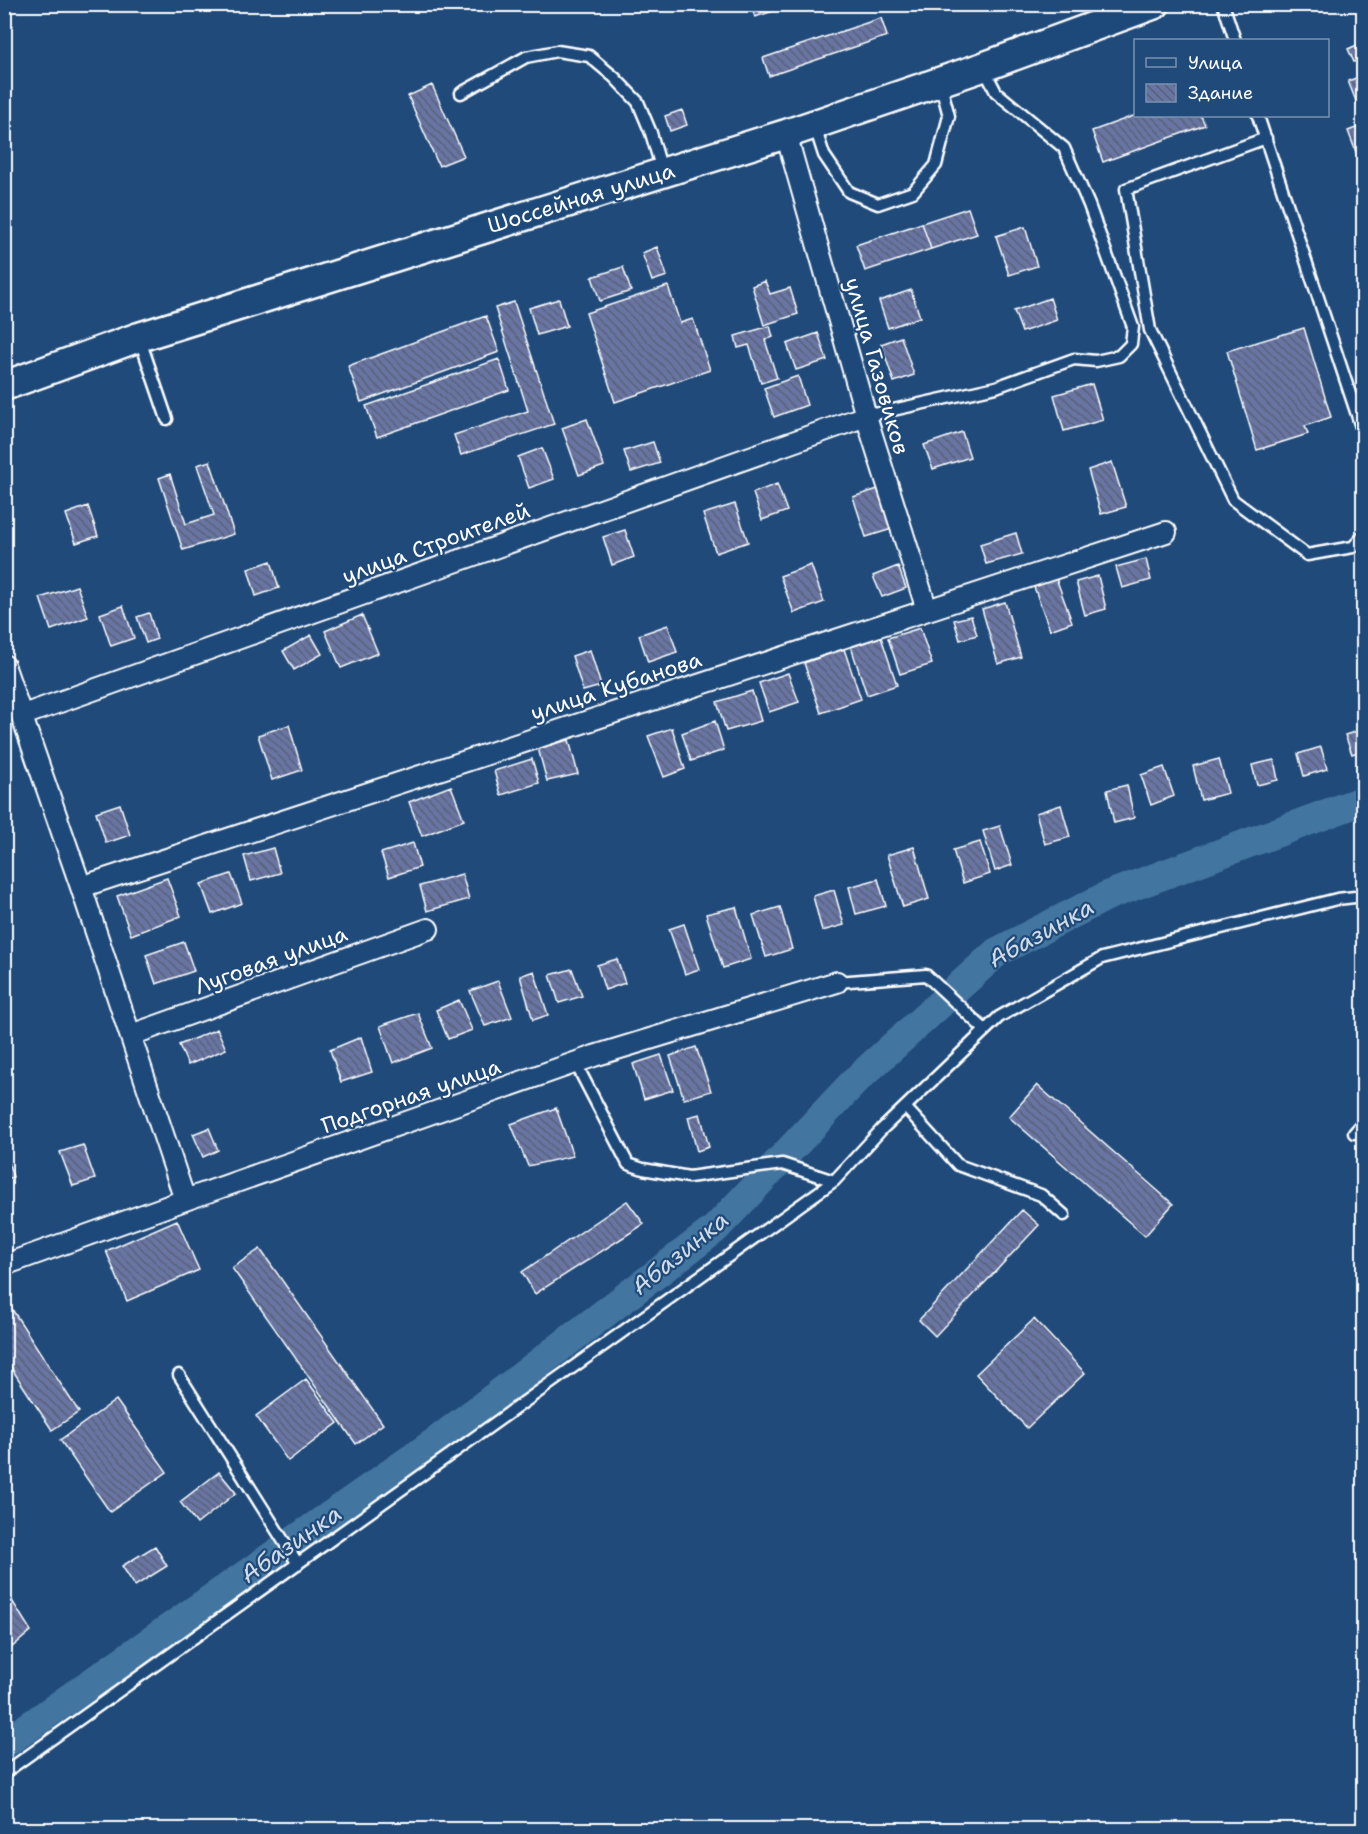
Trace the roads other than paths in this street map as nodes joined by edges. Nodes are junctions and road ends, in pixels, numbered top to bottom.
1 (1137, 4) edge
2 (1155, 4) edge
3 (1223, 4) edge
4 (1235, 39) edge
5 (983, 67) junction
6 (940, 82) junction
7 (461, 93) dead end
8 (1258, 117) edge
9 (814, 124) junction
10 (785, 131) junction
11 (1266, 138) junction
12 (661, 167) junction
13 (139, 337) junction
14 (4, 379) edge
15 (4, 386) edge
16 (866, 416) junction
17 (167, 418) dead end
18 (1364, 436) edge
19 (1166, 532) dead end
20 (1364, 535) edge
21 (927, 610) junction
22 (4, 665) edge
23 (22, 715) junction
24 (81, 887) junction
25 (1364, 896) edge
26 (428, 929) dead end
27 (837, 982) joint
28 (985, 1030) junction
29 (130, 1035) junction
30 (576, 1064) junction
31 (905, 1107) junction
32 (1364, 1122) edge
33 (1354, 1133) dead end
34 (834, 1181) junction
35 (185, 1200) junction
36 (1064, 1215) dead end
37 (4, 1265) edge
38 (179, 1375) dead end
39 (298, 1564) junction
40 (4, 1773) edge

1 - 10 main road, Шоссейная улица
2 - 5 main road, Шоссейная улица
3 - 4 lane
5 - 6 main road, Шоссейная улица
5 - 16 lane
6 - 9 main road, Шоссейная улица
6 - 9 lane
7 - 12 lane
8 - 11 lane
9 - 10 main road, Шоссейная улица
10 - 12 main road, Шоссейная улица
10 - 13 main road, Шоссейная улица
10 - 16 street, улица Газовиков
11 - 18 lane
11 - 20 lane
12 - 14 main road, Шоссейная улица
13 - 15 main road, Шоссейная улица
13 - 17 lane
16 - 21 street, улица Газовиков
16 - 23 street, улица Строителей
19 - 21 street, улица Кубанова
21 - 24 street, улица Кубанова
22 - 23 street
23 - 24 street
24 - 29 street
25 - 28 lane
26 - 29 street, Луговая улица
27 - 28 lane
27 - 30 street, Подгорная улица
28 - 31 lane
29 - 35 street
30 - 34 lane
30 - 35 street, Подгорная улица
31 - 34 lane
31 - 36 lane
32 - 33 lane
34 - 39 lane
35 - 37 street, Подгорная улица
38 - 39 lane
39 - 40 lane

